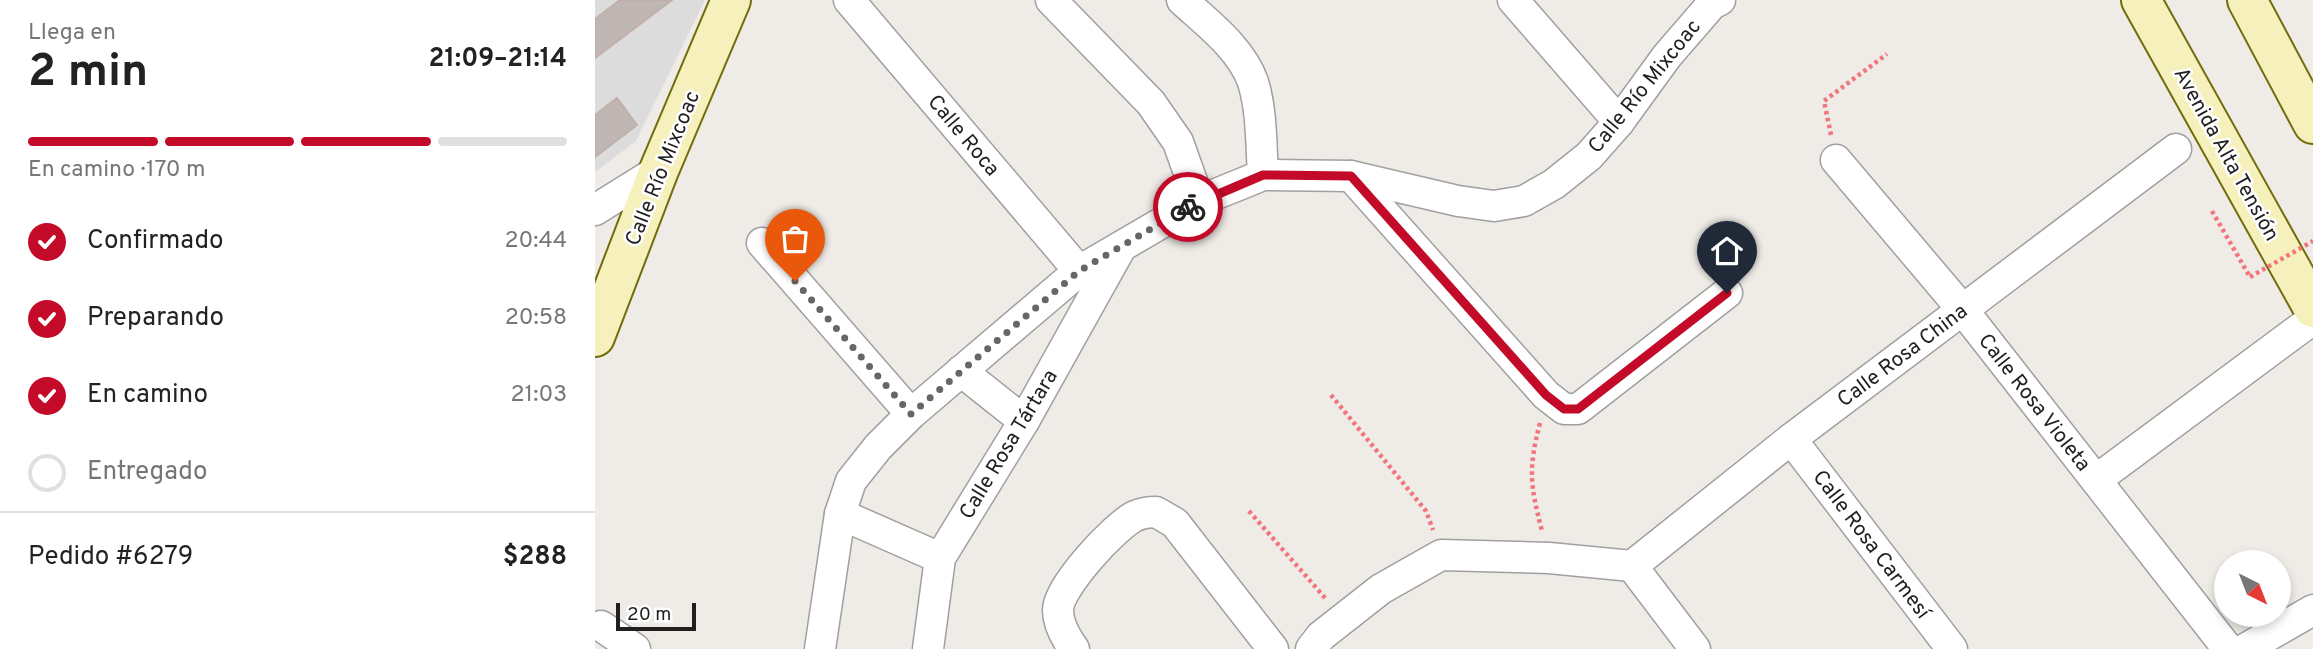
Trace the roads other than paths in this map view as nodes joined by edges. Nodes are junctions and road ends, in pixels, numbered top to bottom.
1 (731, 0) edge
2 (849, 0) edge
3 (1051, 0) edge
4 (1182, 0) edge
5 (1513, 0) edge
6 (2141, 0) edge
7 (2247, 0) edge
8 (1714, 1) edge
9 (1619, 122) junction
10 (2313, 124) edge
11 (2176, 149) dead end
12 (1836, 160) road end
13 (659, 170) junction
14 (1263, 175) junction
15 (1351, 176) junction
16 (1199, 201) junction
17 (595, 210) edge
18 (762, 243) dead end
19 (1119, 249) junction
20 (1079, 271) junction
21 (1727, 293) dead end
22 (2313, 308) edge
23 (1962, 309) junction
24 (2313, 319) edge
25 (595, 337) edge
26 (961, 371) junction
27 (911, 414) junction
28 (1024, 421) junction
29 (1791, 439) junction
30 (2096, 480) junction
31 (840, 513) junction
32 (940, 558) junction
33 (1632, 566) junction
34 (2313, 610) edge
35 (601, 626) dead end
36 (1070, 643) edge
37 (635, 649) edge
38 (820, 649) edge
39 (928, 649) edge
40 (1273, 649) edge
41 (1311, 649) edge
42 (1695, 649) edge
43 (1952, 649) edge
44 (2228, 649) edge
45 (2245, 649) edge

1 - 13 main road, Calle Río Mixcoac
2 - 20 street, Calle Roca
3 - 16 street
4 - 14 street
5 - 9 street
6 - 22 main road, Avenida Alta Tensión
7 - 10 main road
8 - 9 street, Calle Río Mixcoac
9 - 15 street, Calle Río Mixcoac
11 - 23 street, Calle Rosa China
12 - 23 street, Calle Rosa Violeta
13 - 17 street
13 - 25 main road, Calle Río Mixcoac
14 - 15 street, Calle Río Mixcoac
14 - 16 street, Calle Río Mixcoac
15 - 21 street
16 - 19 street, Calle Río Mixcoac
18 - 27 street
19 - 20 street, Calle Río Mixcoac
19 - 28 street, Calle Rosa Tártara
20 - 26 street, Calle Río Mixcoac
23 - 29 street, Calle Rosa China
23 - 30 street, Calle Rosa Violeta
24 - 30 street
26 - 27 street, Calle Río Mixcoac
26 - 28 street
27 - 31 street, Calle Río Mixcoac
28 - 32 street, Calle Rosa Tártara
29 - 33 street, Calle Rosa China
29 - 43 street, Calle Rosa Carmesí
30 - 44 street, Calle Rosa Violeta
31 - 32 street
31 - 38 street, Calle Río Mixcoac
32 - 39 street, Calle Rosa Tártara
33 - 41 street
33 - 42 street
34 - 45 street
35 - 37 street
36 - 40 street

